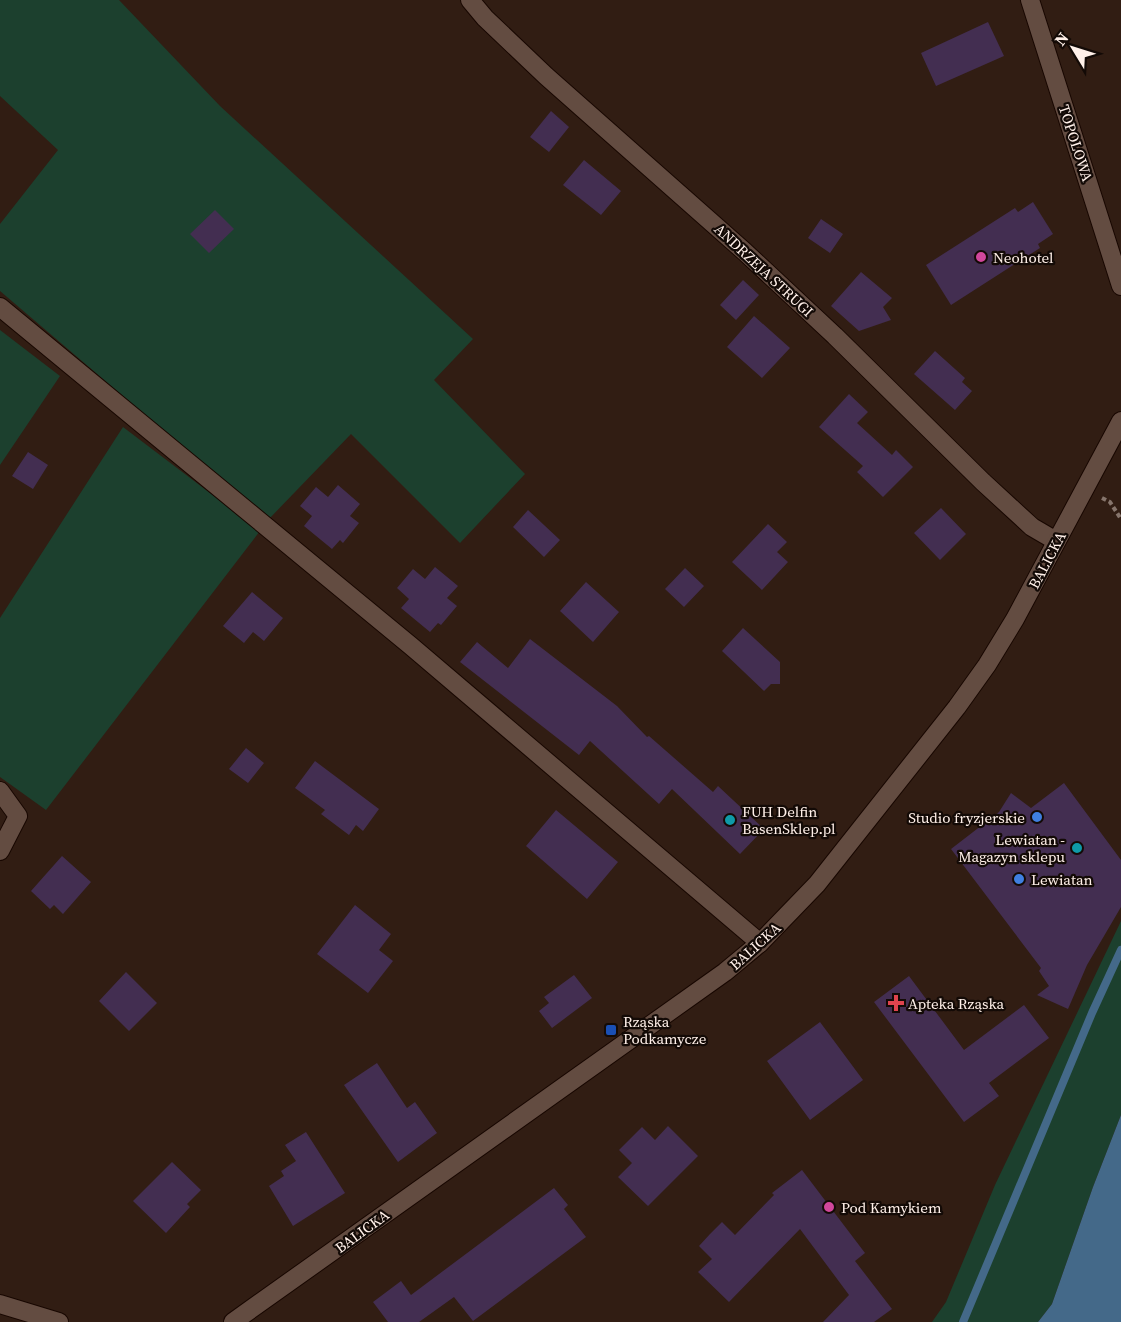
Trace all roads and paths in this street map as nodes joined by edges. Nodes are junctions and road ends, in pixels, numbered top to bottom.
1 (470, 0) edge
2 (1030, 0) edge
3 (1121, 286) edge
4 (0, 307) edge
5 (1121, 421) edge
6 (1099, 496) dead end
7 (1121, 519) edge
8 (1056, 542) junction
9 (0, 791) edge
10 (0, 852) edge
11 (760, 943) junction
12 (0, 1304) edge
13 (59, 1322) edge
14 (233, 1322) edge

1 - 8 street, ANDRZEJA STRUGI
2 - 3 street, TOPOLOWA
4 - 11 street
5 - 8 street, BALICKA
6 - 7 path
8 - 11 street, BALICKA
9 - 10 street
11 - 14 street, BALICKA
12 - 13 street

